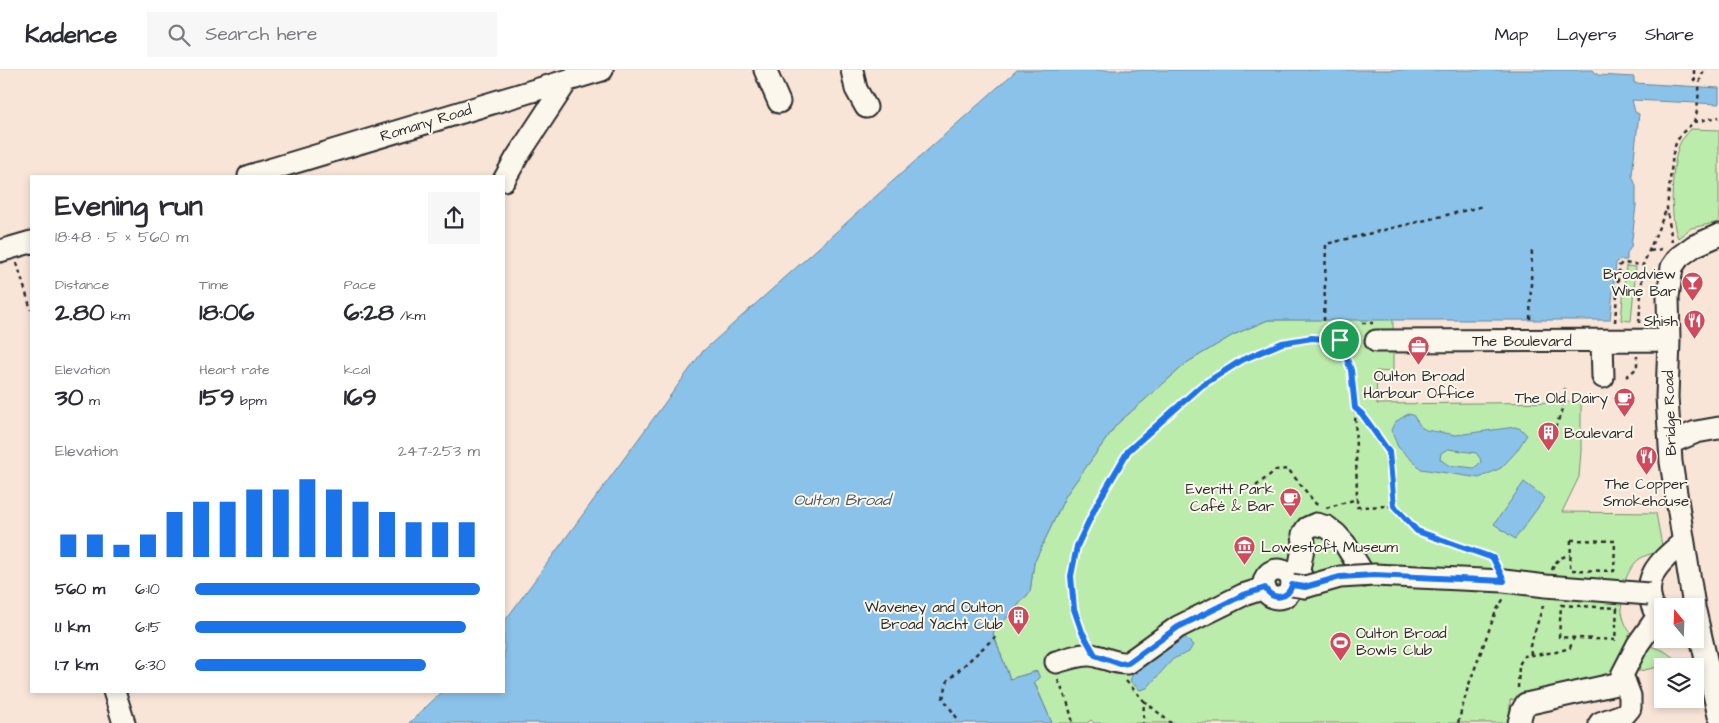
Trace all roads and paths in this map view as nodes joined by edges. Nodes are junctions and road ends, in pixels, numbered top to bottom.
1 (602, 70) edge
2 (765, 70) edge
3 (852, 70) edge
4 (1694, 70) edge
5 (1704, 70) edge
6 (1700, 80) junction
7 (567, 81) junction
8 (779, 102) dead end
9 (866, 107) dead end
10 (1719, 117) edge
11 (1694, 122) junction
12 (252, 175) edge
13 (505, 178) edge
14 (1484, 206) dead end
15 (1667, 208) junction
16 (1716, 237) edge
17 (15, 247) edge
18 (1532, 248) dead end
19 (1649, 251) junction
20 (1672, 252) junction
21 (1643, 265) junction
22 (30, 306) edge
23 (1530, 319) dead end
24 (1324, 321) dead end
25 (1600, 336) junction
26 (1340, 340) junction
27 (1669, 340) junction
28 (1376, 341) joint
29 (1643, 341) junction
30 (1637, 368) dead end
31 (1626, 377) dead end
32 (1603, 378) dead end
33 (1565, 388) dead end
34 (1355, 408) junction
35 (1719, 428) edge
36 (1551, 435) dead end
37 (1670, 443) junction
38 (1256, 486) dead end
39 (1357, 499) junction
40 (1394, 506) junction
41 (1683, 542) junction
42 (1570, 554) junction
43 (1553, 567) dead end
44 (1366, 576) junction
45 (1509, 582) junction
46 (1298, 586) junction
47 (1649, 594) junction
48 (1693, 598) edge
49 (1546, 599) dead end
50 (1654, 609) edge
51 (1654, 625) edge
52 (995, 637) dead end
53 (1574, 637) junction
54 (1701, 648) edge
55 (1095, 655) junction
56 (1531, 655) junction
57 (1055, 667) joint
58 (1124, 679) dead end
59 (1625, 682) junction
60 (115, 693) edge
61 (1144, 701) junction
62 (1523, 713) edge
63 (1719, 716) edge
64 (957, 718) dead end
65 (124, 723) edge
66 (1073, 723) edge
67 (1143, 723) edge
68 (1171, 723) edge
69 (1458, 723) edge
70 (1600, 723) edge

1 - 7 street, Romany Road
2 - 8 street
3 - 9 street
4 - 6 path
5 - 6 path
6 - 11 path
7 - 12 street, Romany Road
7 - 13 street
10 - 11 path
11 - 15 path
14 - 24 path
15 - 19 path
15 - 20 path
16 - 20 street
17 - 22 path
18 - 23 path
19 - 20 path
19 - 21 path
20 - 27 street, Bridge Road
21 - 25 path
21 - 29 path
25 - 28 street, The Boulevard
25 - 29 street, The Boulevard
25 - 32 street
26 - 28 path
26 - 34 path
26 - 55 path
27 - 29 street, The Boulevard
27 - 37 street, Bridge Road
30 - 31 path
33 - 36 path
34 - 39 path
34 - 40 path
35 - 37 street
37 - 41 street, Bridge Road
38 - 39 path
39 - 40 path
40 - 45 path
41 - 47 street
41 - 48 street, Bridge Road
42 - 42 path
42 - 43 path
44 - 45 street, bridge
44 - 46 street, bridge
44 - 46 street
45 - 47 street, bridge
45 - 69 path
46 - 55 street
47 - 50 street
49 - 56 path
51 - 59 street
52 - 64 path
53 - 53 path
53 - 56 path
54 - 63 street
55 - 57 street
56 - 62 path
57 - 66 path
58 - 61 path
59 - 62 street
59 - 70 street
60 - 65 street
61 - 67 path
61 - 68 path

